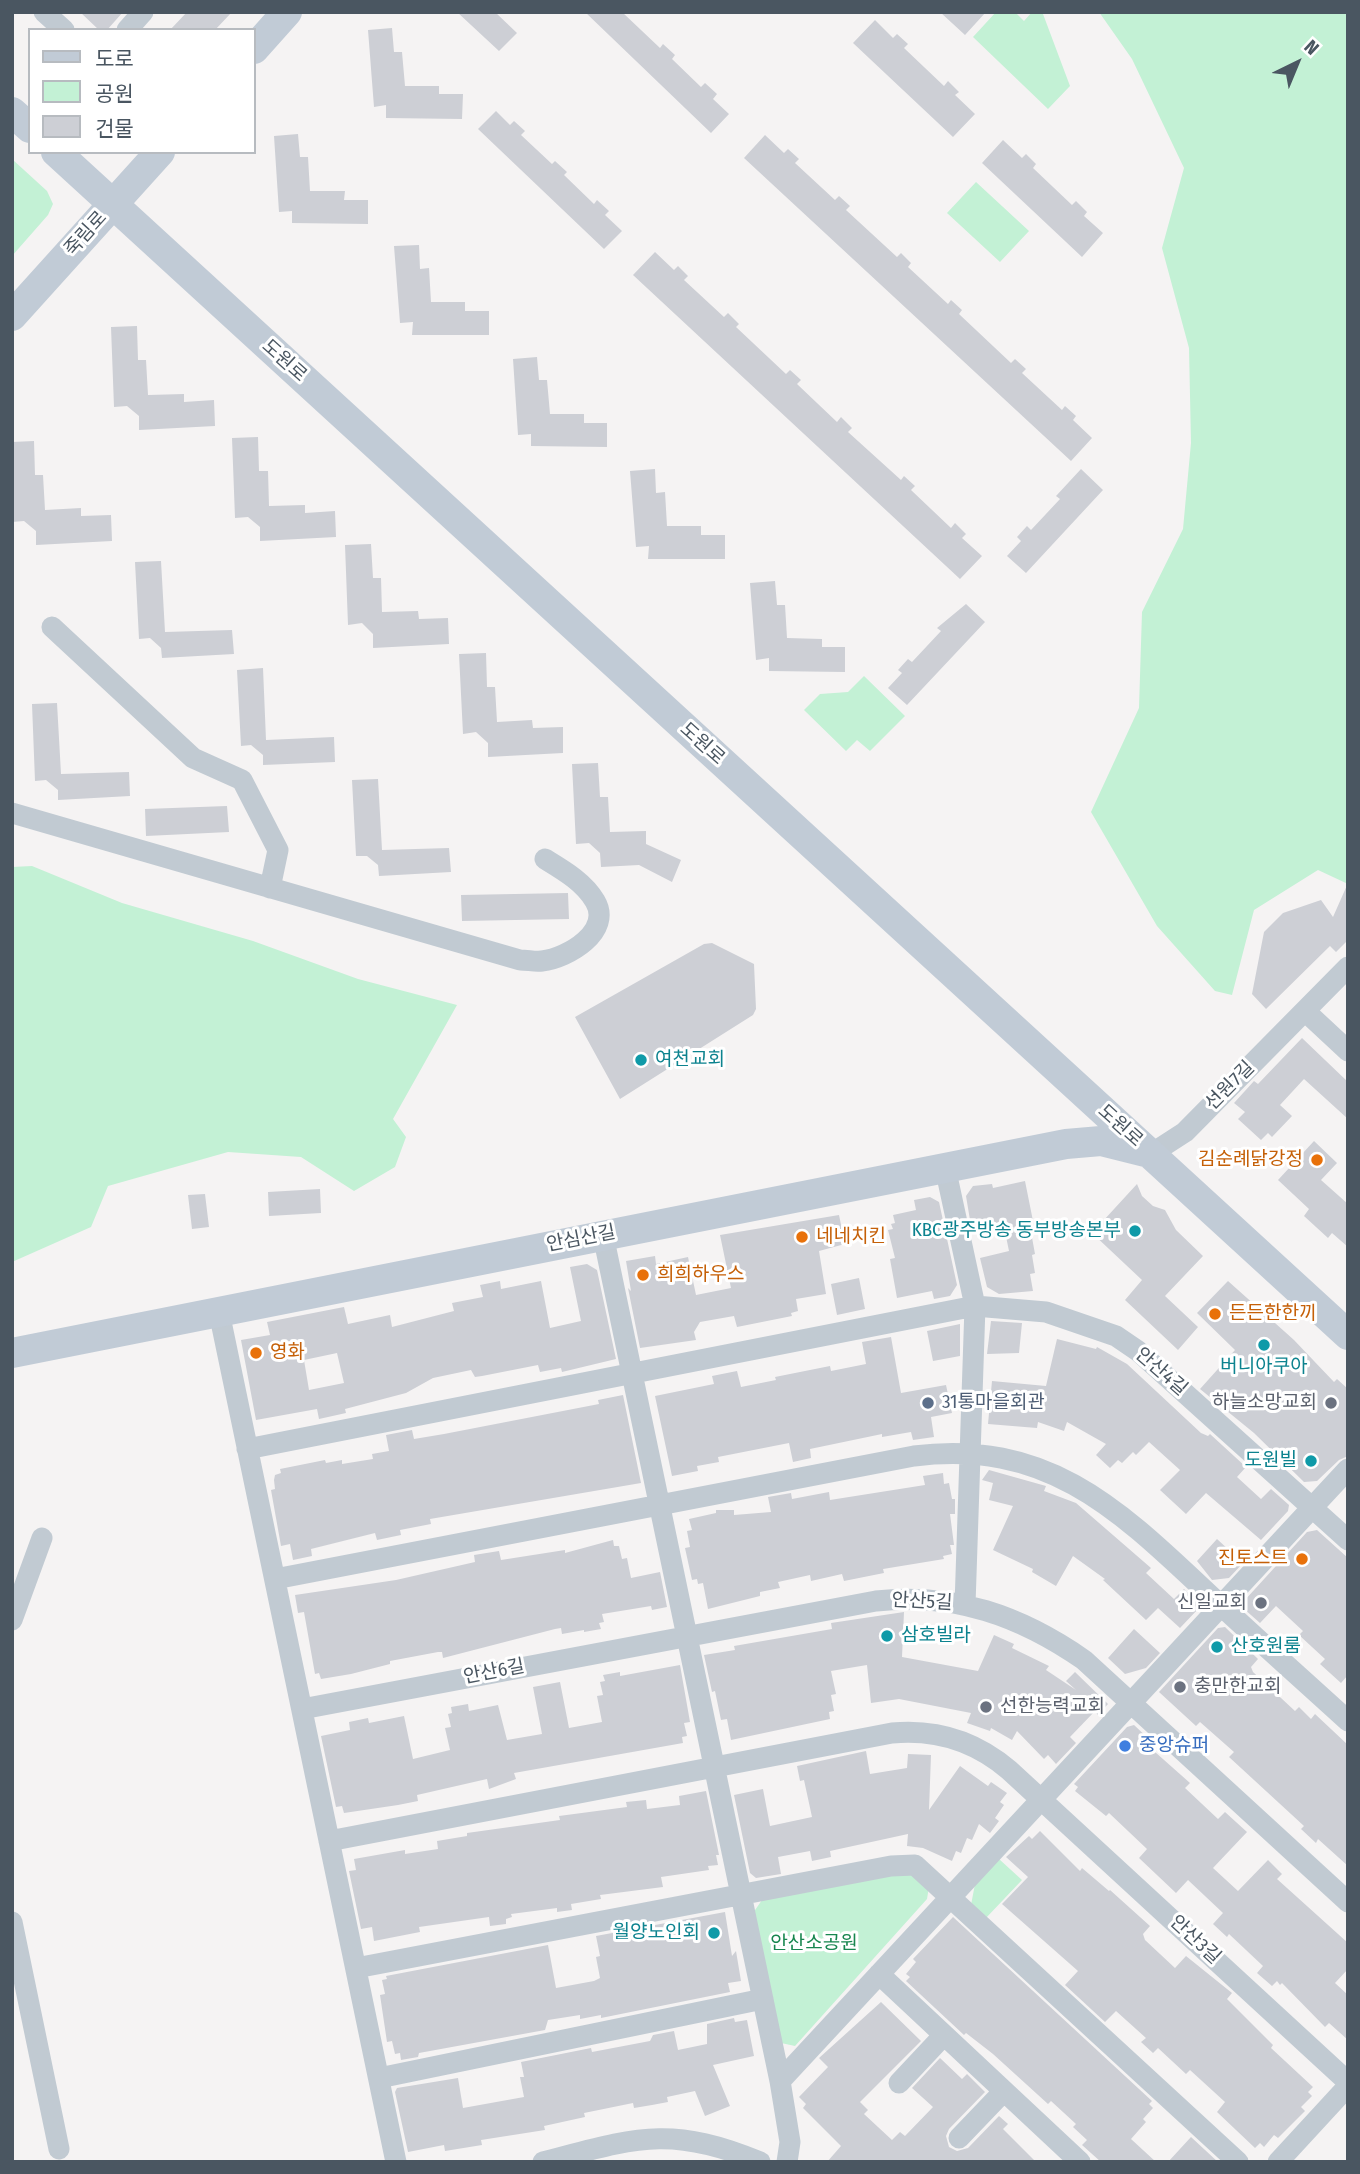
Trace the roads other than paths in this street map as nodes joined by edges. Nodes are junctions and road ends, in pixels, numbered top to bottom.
1 (44, 12) edge
2 (143, 12) edge
3 (287, 12) edge
4 (62, 28) edge
5 (129, 28) edge
6 (256, 47) edge
7 (12, 112) edge
8 (28, 126) edge
9 (58, 154) edge
10 (158, 154) edge
11 (113, 204) junction
12 (12, 316) edge
13 (52, 627) dead end
14 (12, 813) edge
15 (545, 859) dead end
16 (270, 888) junction
17 (1348, 967) edge
18 (1305, 1012) junction
19 (1348, 1051) edge
20 (1150, 1154) junction
21 (945, 1167) junction
22 (603, 1235) junction
23 (975, 1306) junction
24 (219, 1312) junction
25 (1348, 1335) edge
26 (12, 1353) edge
27 (632, 1374) junction
28 (247, 1449) junction
29 (970, 1453) junction
30 (1348, 1469) edge
31 (659, 1505) junction
32 (1312, 1507) junction
33 (42, 1538) dead end
34 (1348, 1540) edge
35 (275, 1579) junction
36 (965, 1605) junction
37 (1221, 1605) junction
38 (12, 1620) edge
39 (687, 1636) junction
40 (1131, 1702) junction
41 (302, 1709) junction
42 (1348, 1721) edge
43 (714, 1768) junction
44 (1042, 1799) junction
45 (329, 1840) junction
46 (741, 1896) junction
47 (951, 1896) junction
48 (1348, 1902) edge
49 (12, 1922) edge
50 (356, 1968) junction
51 (879, 1974) junction
52 (762, 2000) junction
53 (944, 2035) junction
54 (379, 2078) junction
55 (780, 2081) junction
56 (899, 2083) dead end
57 (1348, 2084) edge
58 (1004, 2091) junction
59 (959, 2138) dead end
60 (59, 2149) dead end
61 (396, 2162) edge
62 (543, 2162) edge
63 (760, 2162) edge
64 (787, 2162) edge
65 (1080, 2162) edge
66 (1238, 2162) edge
67 (1278, 2162) edge

1 - 4 street
2 - 5 street
3 - 6 street
7 - 8 street
9 - 11 street, 도원로
10 - 11 street, 죽림로
11 - 12 street, 죽림로
11 - 20 street, 도원로
13 - 16 street
14 - 16 street
15 - 16 street
17 - 18 street, 선원7길
18 - 19 street
18 - 20 street, 선원7길
20 - 21 street, 안심산길
20 - 25 street, 도원로
21 - 22 street, 안심산길
21 - 23 street
22 - 24 street, 안심산길
22 - 27 street
23 - 27 street
23 - 29 street
23 - 32 street, 안산4길
24 - 26 street, 안심산길
24 - 28 street
27 - 28 street
27 - 31 street
28 - 35 street
29 - 31 street
29 - 36 street
29 - 37 street
30 - 32 street
31 - 35 street
31 - 39 street
32 - 34 street
32 - 37 street
33 - 38 street
35 - 41 street
36 - 39 street, 안산5길
36 - 40 street, 안산5길
37 - 40 street
37 - 42 street
39 - 41 street, 안산6길
39 - 43 street
40 - 44 street
40 - 48 street
41 - 45 street
43 - 44 street
43 - 45 street
43 - 46 street
44 - 47 street
44 - 57 street, 안산3길
45 - 50 street
46 - 47 street
46 - 50 street
46 - 52 street
47 - 51 street
47 - 66 street
49 - 60 street
50 - 54 street
51 - 53 street
51 - 55 street
52 - 54 street
52 - 55 street
53 - 56 street
53 - 58 street
54 - 61 street
55 - 64 street
57 - 67 street
58 - 59 street
58 - 65 street
62 - 63 street

